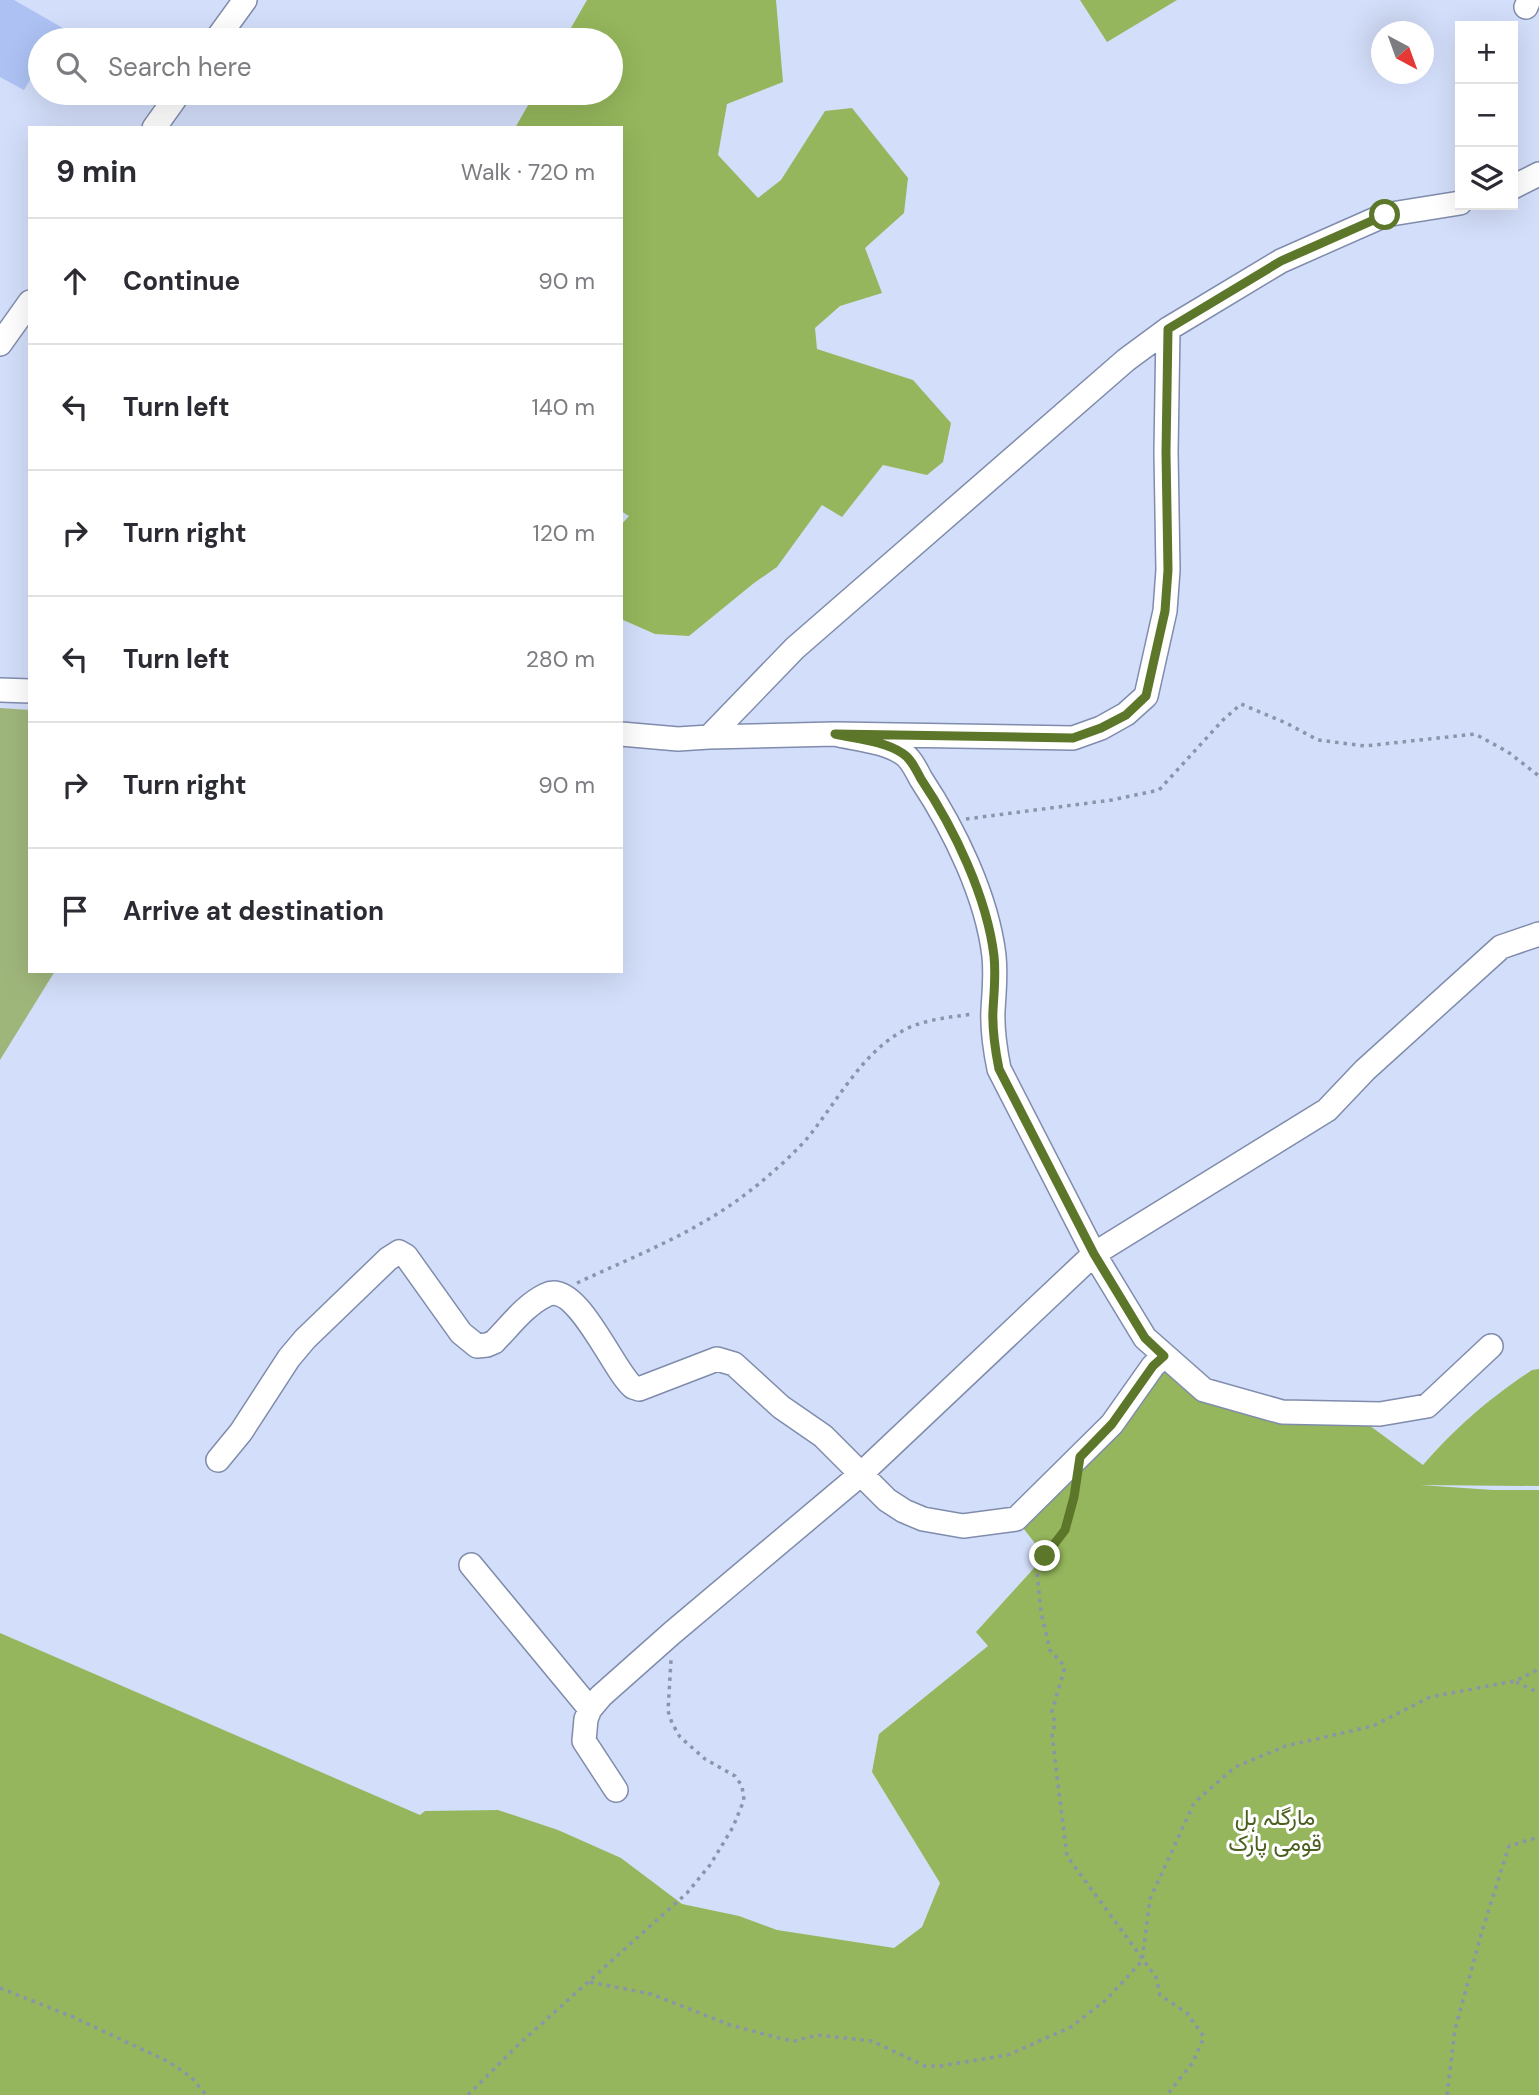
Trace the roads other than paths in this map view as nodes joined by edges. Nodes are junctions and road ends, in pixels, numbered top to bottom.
1 (245, 0) edge
2 (225, 28) edge
3 (170, 105) edge
4 (155, 126) edge
5 (1539, 174) edge
6 (1518, 184) edge
7 (1455, 204) edge
8 (28, 304) edge
9 (1168, 329) junction
10 (3, 335) edge
11 (0, 690) edge
12 (28, 691) edge
13 (623, 734) edge
14 (835, 734) junction
15 (709, 737) junction
16 (1539, 934) edge
17 (1094, 1254) junction
18 (1491, 1346) dead end
19 (1164, 1356) junction
20 (218, 1460) dead end
21 (861, 1474) junction
22 (471, 1564) dead end
23 (590, 1709) junction
24 (616, 1790) dead end

1 - 2 street
3 - 4 street
5 - 6 street
7 - 9 street
8 - 10 street
9 - 14 street
9 - 15 street
11 - 12 street
13 - 15 street
14 - 15 street
14 - 17 street
16 - 17 street
17 - 19 street
17 - 21 street
18 - 19 street
19 - 21 street
20 - 21 street
21 - 23 street
22 - 23 street
23 - 24 street

